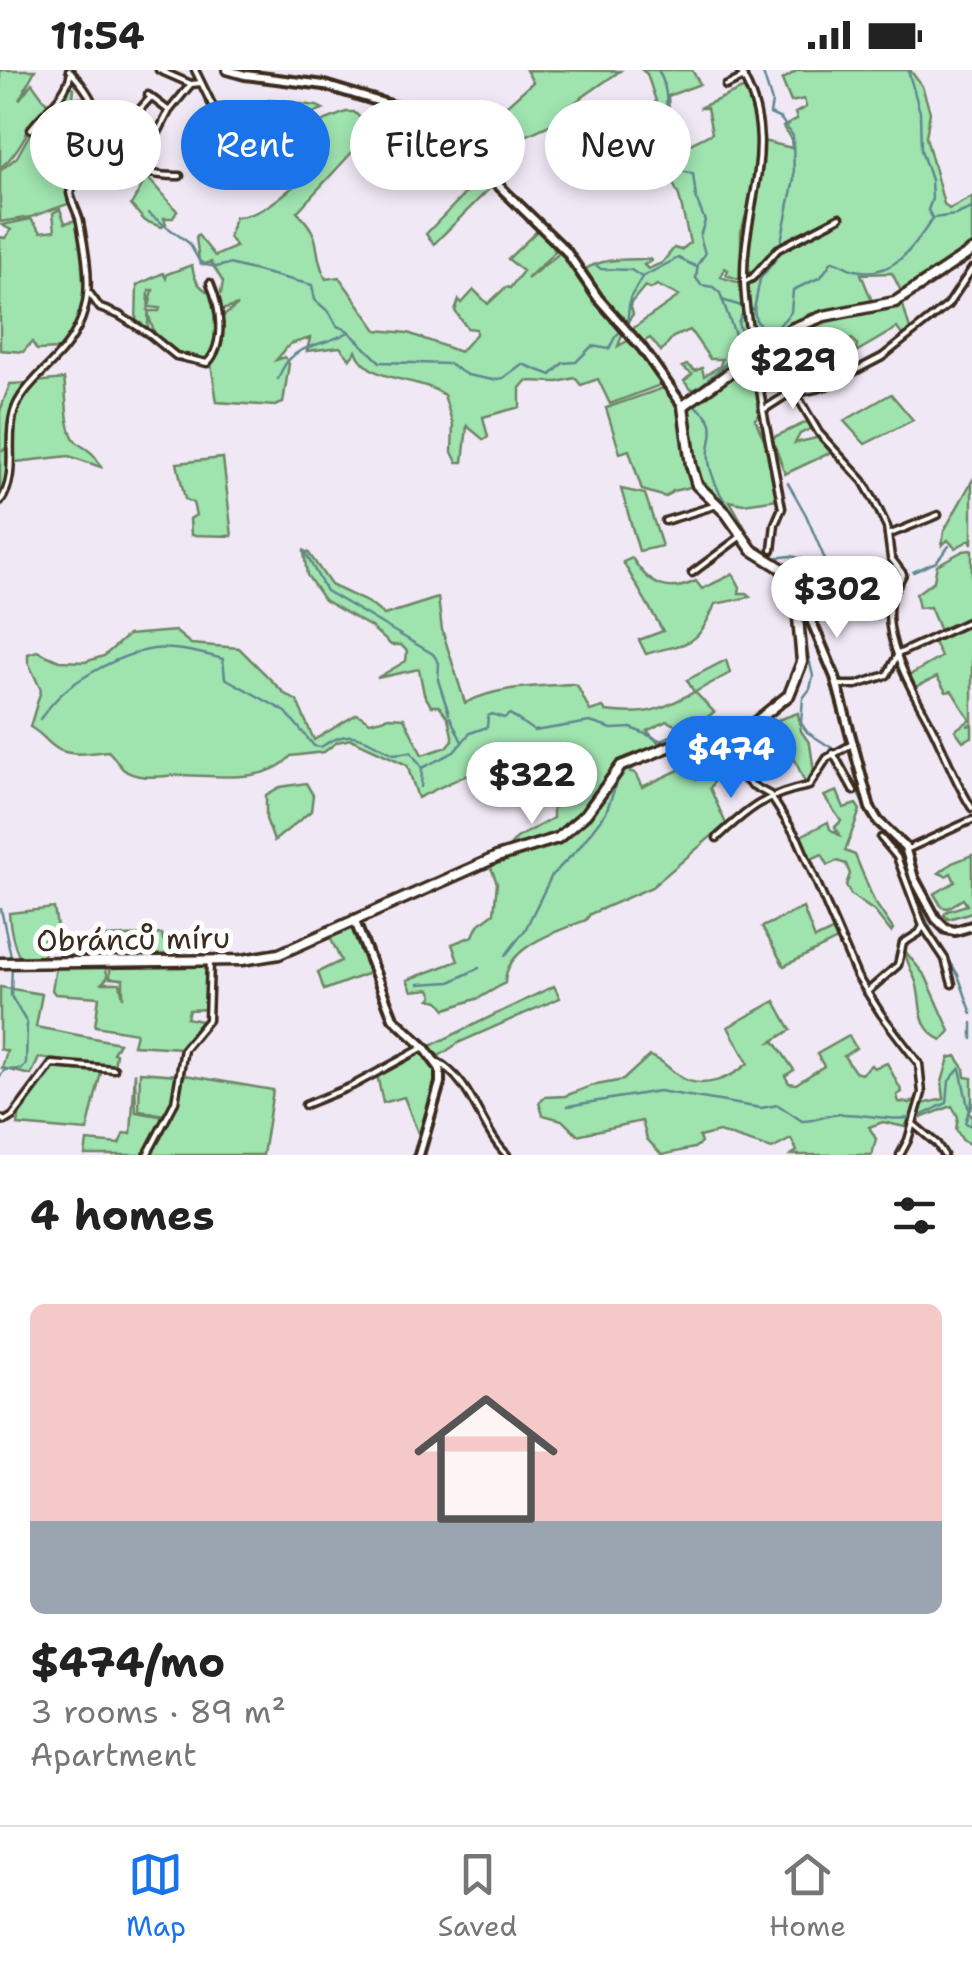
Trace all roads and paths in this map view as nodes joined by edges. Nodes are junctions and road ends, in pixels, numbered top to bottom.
1 (81, 70) edge
2 (159, 70) edge
3 (195, 70) edge
4 (227, 70) edge
5 (739, 70) edge
6 (72, 73) edge
7 (744, 77) junction
8 (201, 82) junction
9 (191, 84) junction
10 (726, 86) dead end
11 (54, 100) edge
12 (91, 100) edge
13 (210, 100) edge
14 (161, 105) edge
15 (169, 111) junction
16 (161, 127) edge
17 (161, 175) edge
18 (180, 176) dead end
19 (71, 190) edge
20 (840, 217) dead end
21 (972, 250) edge
22 (972, 269) edge
23 (744, 282) junction
24 (210, 283) dead end
25 (88, 290) junction
26 (754, 353) junction
27 (796, 394) junction
28 (687, 402) junction
29 (763, 410) junction
30 (0, 502) edge
31 (716, 505) junction
32 (938, 515) dead end
33 (665, 521) dead end
34 (888, 535) junction
35 (740, 536) junction
36 (772, 550) dead end
37 (692, 573) dead end
38 (802, 609) junction
39 (972, 620) edge
40 (898, 654) junction
41 (838, 685) junction
42 (724, 742) junction
43 (854, 742) junction
44 (836, 751) junction
45 (854, 791) dead end
46 (770, 795) junction
47 (972, 808) edge
48 (972, 820) edge
49 (717, 838) dead end
50 (882, 838) dead end
51 (906, 849) junction
52 (925, 915) junction
53 (354, 920) junction
54 (924, 926) junction
55 (972, 926) edge
56 (210, 961) junction
57 (0, 962) edge
58 (952, 984) dead end
59 (867, 993) junction
60 (424, 1046) junction
61 (436, 1060) junction
62 (114, 1069) dead end
63 (306, 1105) dead end
64 (1, 1121) edge
65 (912, 1124) junction
66 (146, 1155) edge
67 (419, 1155) edge
68 (508, 1155) edge
69 (900, 1155) edge
70 (944, 1155) edge

1 - 6 street
2 - 9 street
3 - 8 street
4 - 28 street
5 - 7 street
6 - 11 street
6 - 12 street
7 - 10 street
7 - 23 street
8 - 9 street
8 - 13 street
9 - 15 street
14 - 15 street
15 - 16 street
17 - 18 street
19 - 25 street
20 - 23 street
21 - 26 main road
22 - 27 street
23 - 26 street
24 - 25 street
25 - 30 street
26 - 28 main road
26 - 29 street
27 - 29 street
27 - 34 street
28 - 31 main road
29 - 36 street
31 - 33 street
31 - 35 main road
32 - 34 street
34 - 40 street
35 - 37 street
35 - 38 main road
38 - 41 street
38 - 42 main road
39 - 40 street
40 - 41 street
40 - 47 street
41 - 43 street
42 - 46 street
42 - 53 main road, Obránců míru
43 - 44 street
43 - 51 street
44 - 45 street
44 - 46 street
46 - 49 street
46 - 59 street
48 - 51 street
50 - 52 street
51 - 52 street
52 - 54 street
52 - 55 street
53 - 56 main road, Obránců míru
53 - 60 street
54 - 58 street
54 - 59 street
56 - 57 main road, Obránců míru
56 - 66 street
59 - 65 street
60 - 61 street
60 - 63 street
61 - 67 street
61 - 68 street
62 - 64 street
65 - 69 street
65 - 70 street

